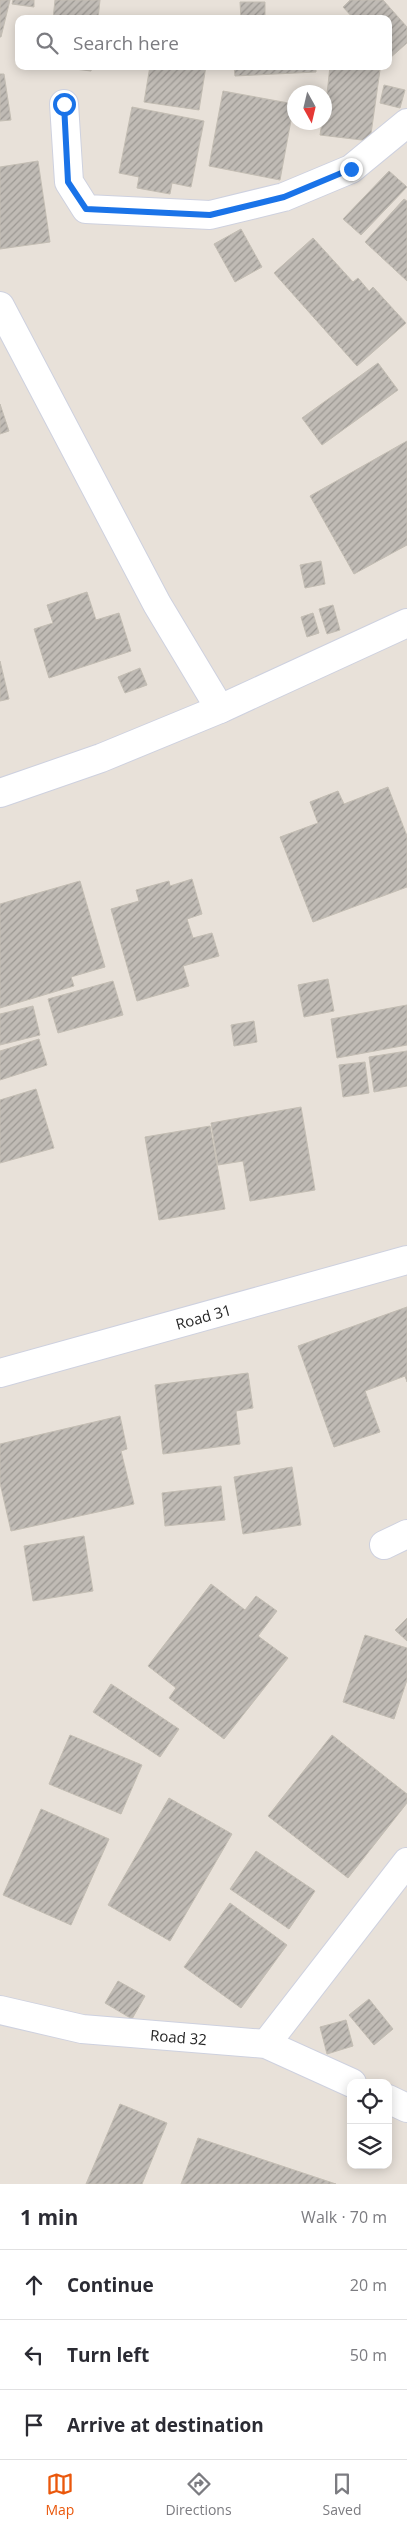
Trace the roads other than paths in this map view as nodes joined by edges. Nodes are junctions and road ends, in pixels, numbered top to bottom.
1 (64, 104) dead end
2 (407, 123) edge
3 (0, 306) edge
4 (407, 623) edge
5 (220, 709) junction
6 (0, 793) edge
7 (407, 1260) edge
8 (0, 1373) edge
9 (407, 1862) edge
10 (0, 2010) edge
11 (266, 2044) junction
12 (347, 2081) edge
13 (392, 2101) edge
14 (407, 2108) edge

1 - 2 street
3 - 5 street
4 - 5 street
5 - 6 street
7 - 8 street, Road 31
9 - 11 street
10 - 11 street, Road 32
11 - 12 street, Road 32
13 - 14 street

